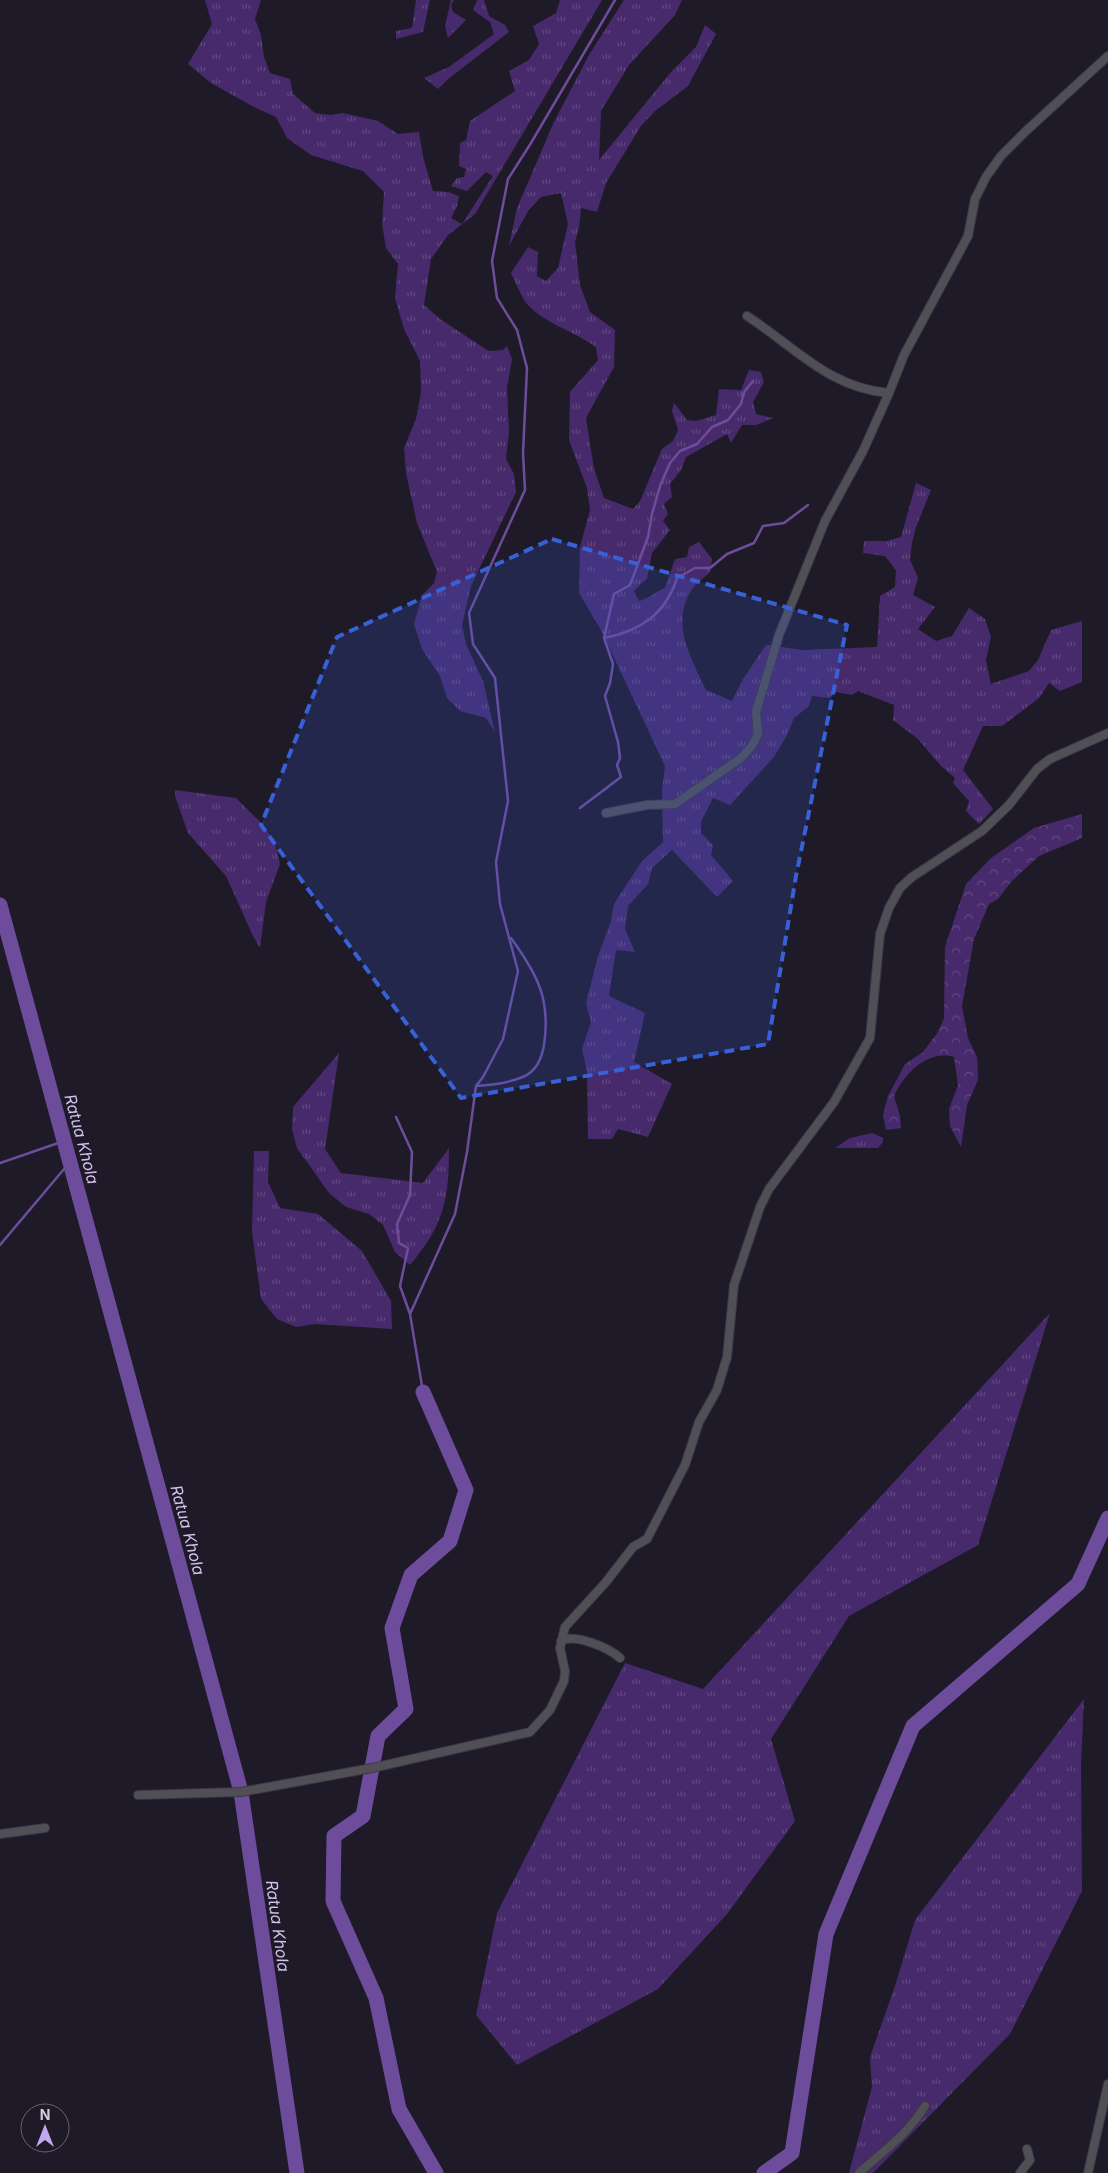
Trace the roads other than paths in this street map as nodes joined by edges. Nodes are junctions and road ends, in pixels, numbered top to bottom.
1 (1108, 56) edge
2 (747, 316) dead end
3 (889, 393) junction
4 (1108, 733) edge
5 (606, 813) dead end
6 (560, 1641) junction
7 (620, 1658) dead end
8 (138, 1795) dead end
9 (45, 1828) dead end
10 (0, 1834) edge
11 (1108, 2084) edge
12 (925, 2106) dead end
13 (1027, 2149) dead end
14 (859, 2173) edge
15 (1020, 2173) edge
16 (1088, 2173) edge

1 - 3 street
2 - 3 street
3 - 5 street
4 - 6 street
6 - 7 street
6 - 8 street
9 - 10 street
11 - 16 street
12 - 14 street
13 - 15 street

